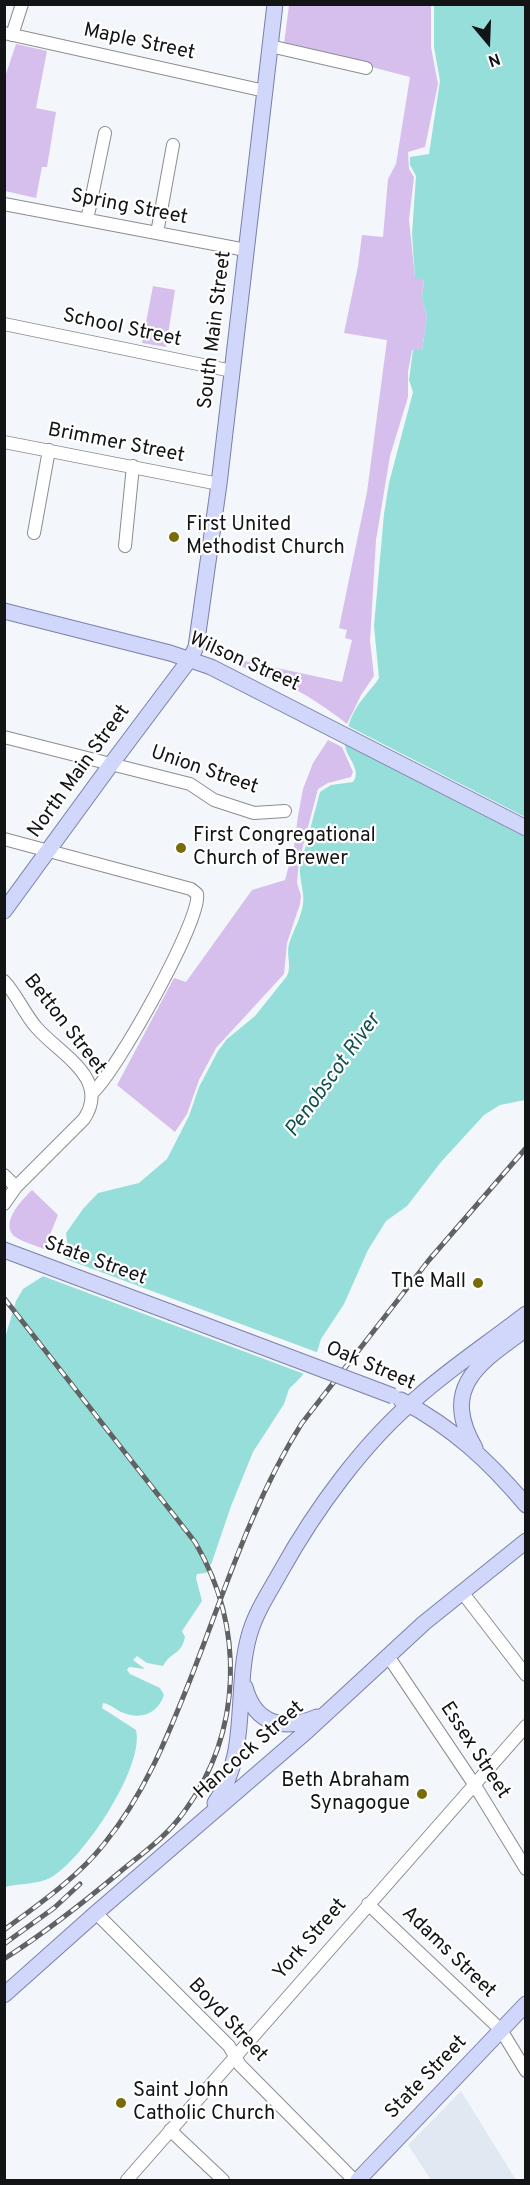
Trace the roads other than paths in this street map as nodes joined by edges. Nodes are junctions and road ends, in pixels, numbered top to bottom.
1 (22, 4) edge
2 (275, 4) edge
3 (8, 34) edge
4 (270, 46) junction
5 (366, 68) dead end
6 (265, 91) junction
7 (105, 133) dead end
8 (173, 146) dead end
9 (4, 204) edge
10 (87, 220) junction
11 (158, 234) junction
12 (246, 250) junction
13 (4, 324) edge
14 (232, 371) junction
15 (4, 442) edge
16 (49, 450) junction
17 (133, 466) junction
18 (219, 484) junction
19 (34, 533) dead end
20 (125, 546) dead end
21 (4, 611) edge
22 (190, 659) junction
23 (4, 737) edge
24 (112, 763) junction
25 (285, 811) dead end
26 (525, 828) edge
27 (4, 839) edge
28 (48, 850) junction
29 (4, 911) edge
30 (4, 981) edge
31 (92, 1093) junction
32 (4, 1175) edge
33 (16, 1187) junction
34 (4, 1193) edge
35 (4, 1204) edge
36 (4, 1250) edge
37 (170, 1312) joint
38 (525, 1314) edge
39 (525, 1329) edge
40 (409, 1405) junction
41 (481, 1455) junction
42 (525, 1505) edge
43 (525, 1541) edge
44 (462, 1592) junction
45 (388, 1656) junction
46 (525, 1675) edge
47 (243, 1678) junction
48 (330, 1710) junction
49 (525, 1726) edge
50 (474, 1784) junction
51 (201, 1822) junction
52 (525, 1869) edge
53 (368, 1904) junction
54 (96, 1913) junction
55 (4, 1995) edge
56 (525, 2004) edge
57 (501, 2030) junction
58 (235, 2056) junction
59 (525, 2071) edge
60 (171, 2130) junction
61 (127, 2181) edge
62 (223, 2181) edge
63 (356, 2181) edge

1 - 3 street
2 - 4 main road, South Main Street
3 - 6 street, Maple Street
4 - 5 street
4 - 6 main road, South Main Street
6 - 12 main road, South Main Street
7 - 10 street
8 - 11 street
9 - 10 street, Spring Street
10 - 11 street, Spring Street
11 - 12 street, Spring Street
12 - 14 main road, South Main Street
13 - 14 street, School Street
14 - 18 main road, South Main Street
15 - 16 street, Brimmer Street
16 - 17 street, Brimmer Street
16 - 19 street
17 - 18 street, Brimmer Street
17 - 20 street
18 - 22 main road, South Main Street
21 - 22 main road, Wilson Street
22 - 24 main road, North Main Street
22 - 26 main road, Wilson Street
23 - 24 street, Union Street
24 - 25 street, Union Street
24 - 28 main road, North Main Street
27 - 28 street
28 - 29 main road, North Main Street
28 - 31 street
30 - 31 street, Betton Street
31 - 33 street
32 - 33 street
33 - 34 street
33 - 35 street
36 - 37 main road, State Street
37 - 40 main road, Oak Street, bridge
38 - 40 main road
39 - 41 main road
40 - 41 main road, Oak Street
40 - 47 main road
41 - 42 main road, Oak Street
43 - 44 main road, Hancock Street
44 - 45 main road, Hancock Street
44 - 46 street
45 - 48 main road, Hancock Street
45 - 50 street, Essex Street
47 - 48 main road
47 - 51 main road
48 - 51 main road, Hancock Street
49 - 50 street, York Street
50 - 52 street, Essex Street
50 - 53 street, York Street
51 - 54 main road, Hancock Street
53 - 57 street, Adams Street
53 - 58 street, York Street
54 - 55 main road, Hancock Street
54 - 58 street, Boyd Street
56 - 57 main road, State Street
57 - 59 street, Adams Street
57 - 63 main road, State Street
58 - 60 street, York Street
58 - 63 street, Boyd Street
60 - 61 street, York Street
60 - 62 street

